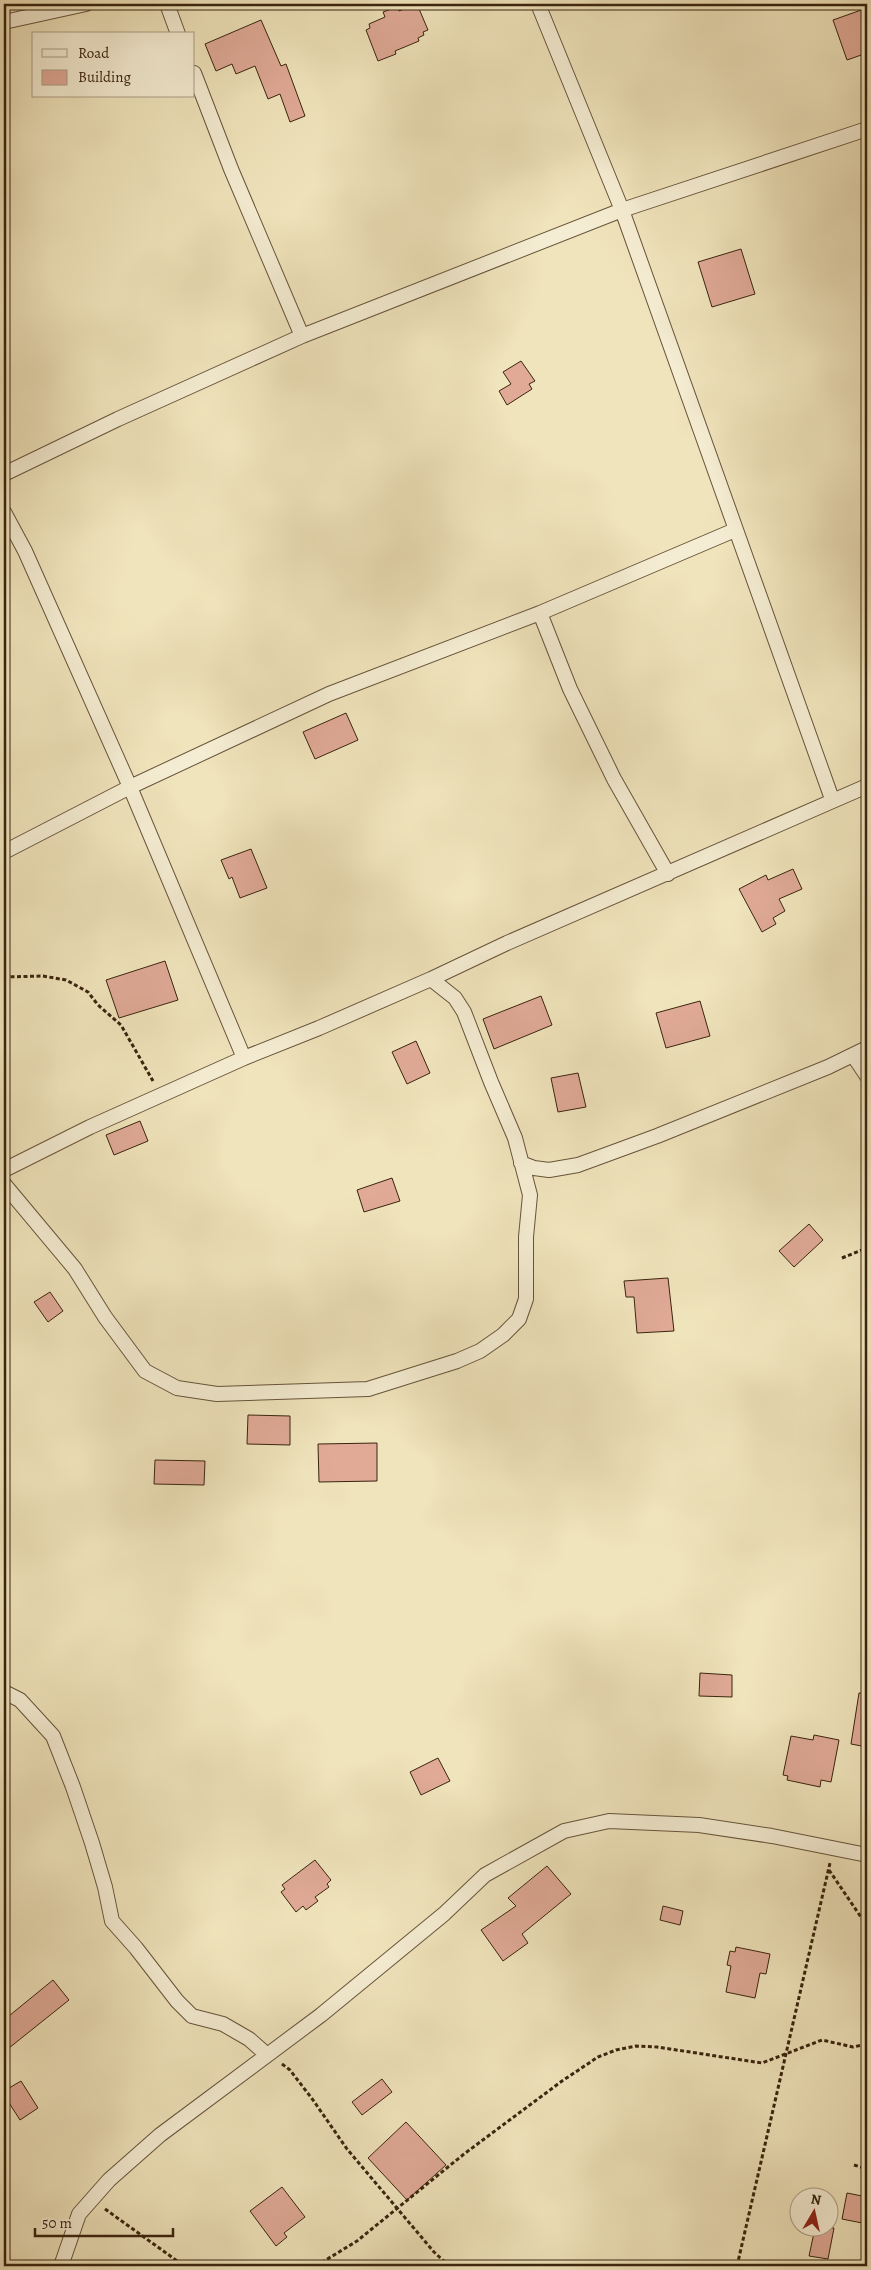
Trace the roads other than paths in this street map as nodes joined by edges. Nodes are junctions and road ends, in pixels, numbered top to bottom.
1 (86, 4) edge
2 (167, 4) edge
3 (538, 4) edge
4 (4, 22) edge
5 (177, 32) edge
6 (195, 76) edge
7 (867, 128) edge
8 (622, 210) junction
9 (302, 336) junction
10 (4, 474) edge
11 (4, 512) edge
12 (735, 530) junction
13 (540, 613) junction
14 (867, 786) edge
15 (130, 787) junction
16 (832, 799) junction
17 (4, 852) edge
18 (668, 874) junction
19 (432, 979) junction
20 (867, 1048) edge
21 (853, 1055) junction
22 (244, 1058) junction
23 (867, 1076) edge
24 (521, 1163) junction
25 (4, 1170) edge
26 (4, 1184) edge
27 (4, 1692) edge
28 (867, 1855) edge
29 (266, 2054) junction
30 (62, 2266) edge

1 - 4 street
2 - 5 street
3 - 8 street
6 - 9 street
7 - 8 street
8 - 9 street
8 - 12 street
9 - 10 street
11 - 15 street
12 - 13 street
12 - 16 street
13 - 15 street
13 - 18 street
14 - 16 street
15 - 17 street
15 - 22 street
16 - 18 street
18 - 19 street
19 - 22 street
19 - 24 street
20 - 21 street
21 - 23 street
21 - 24 street
22 - 25 street
24 - 26 street
27 - 29 street
28 - 29 street
29 - 30 street

